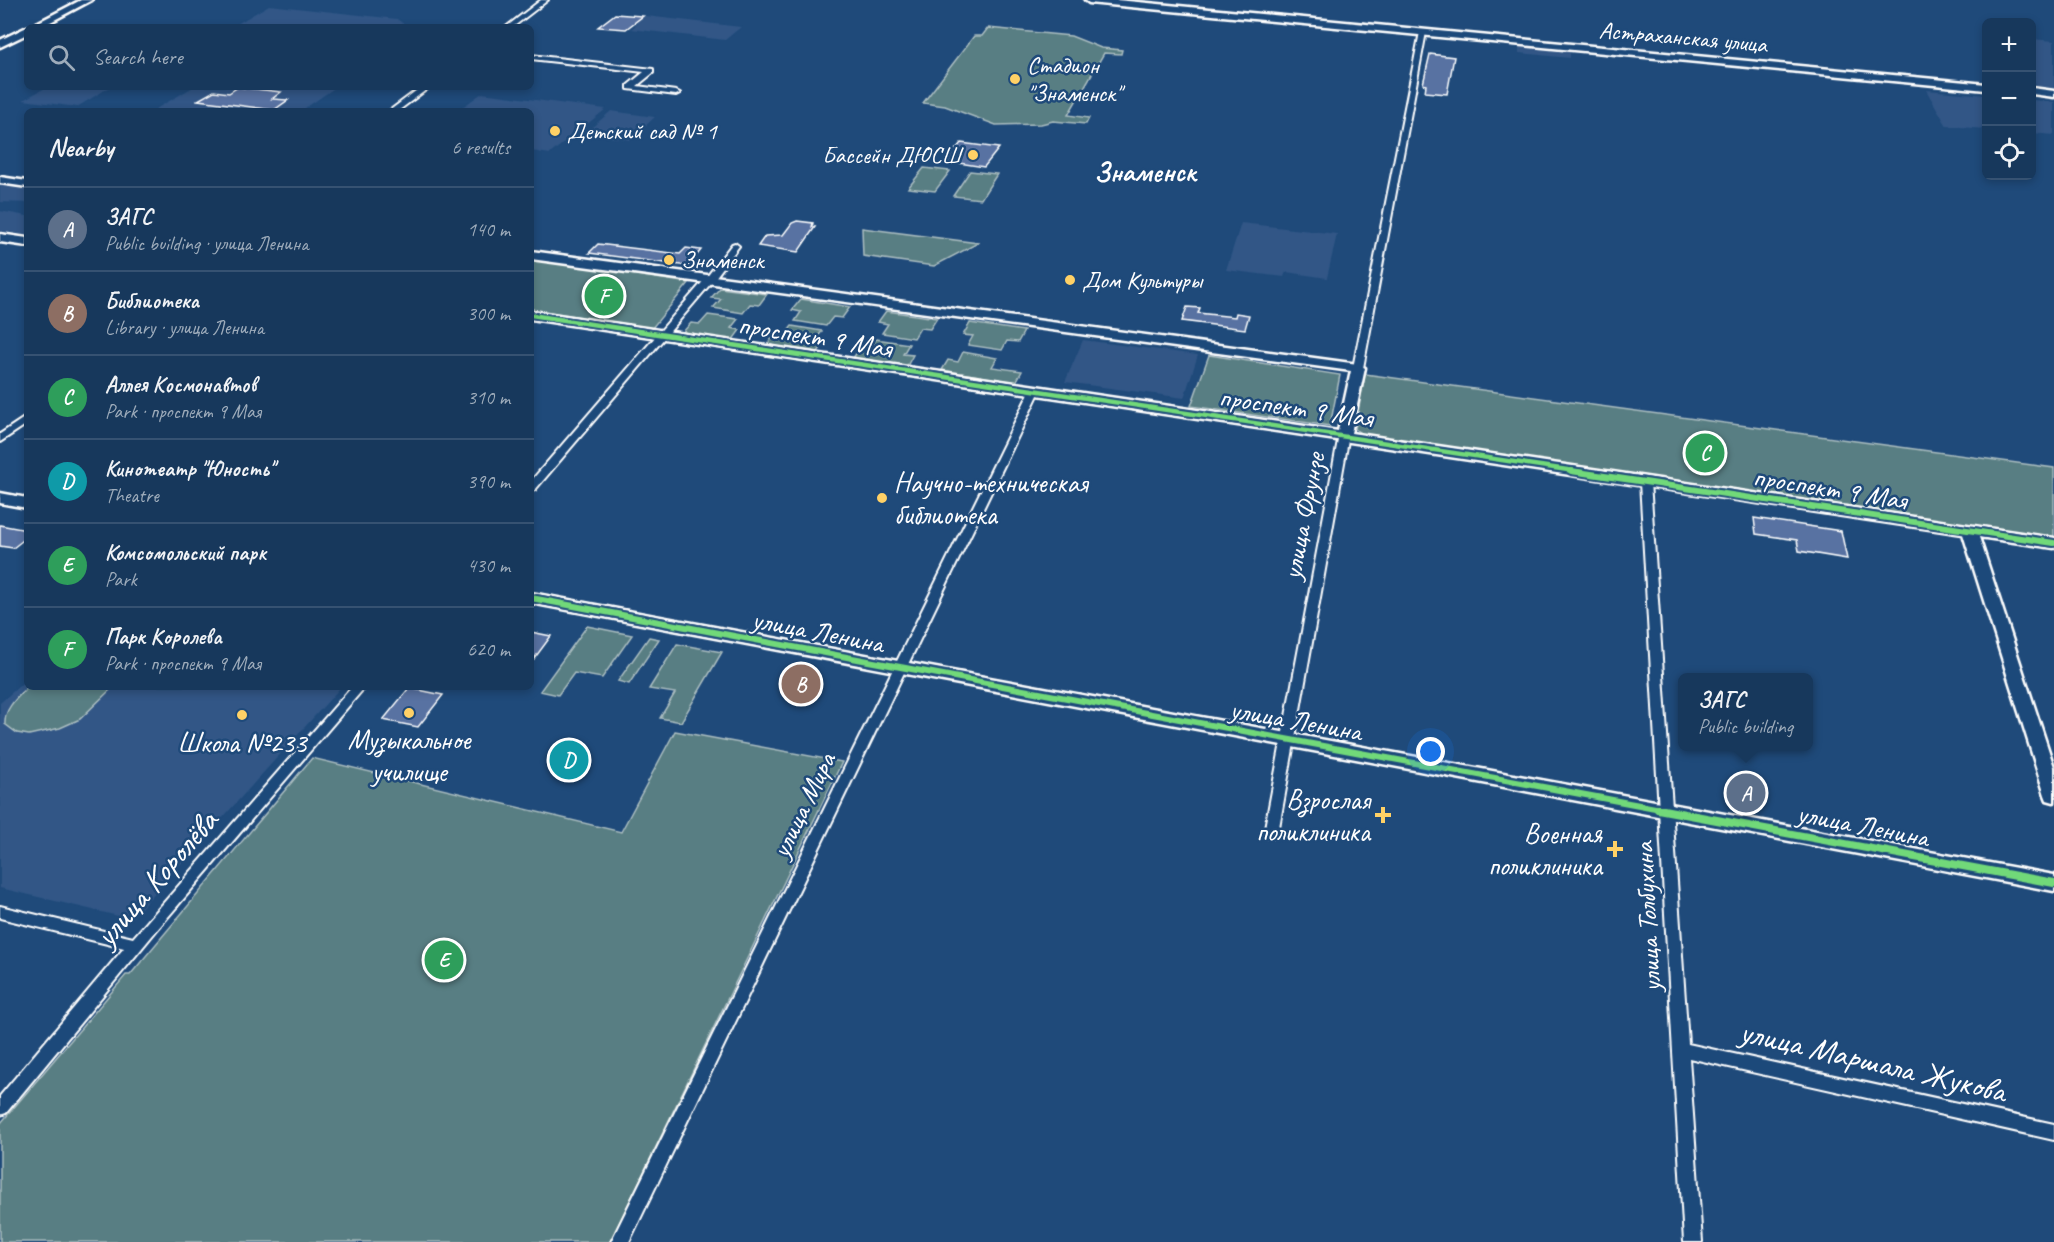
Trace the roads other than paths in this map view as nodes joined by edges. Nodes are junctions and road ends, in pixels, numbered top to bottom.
1 (88, 0) edge
2 (545, 0) edge
3 (1089, 0) edge
4 (40, 24) edge
5 (513, 24) edge
6 (24, 32) edge
7 (1423, 32) junction
8 (0, 44) edge
9 (534, 57) edge
10 (1982, 87) edge
11 (422, 90) edge
12 (2036, 92) edge
13 (676, 93) dead end
14 (2054, 94) edge
15 (397, 108) edge
16 (0, 180) edge
17 (24, 183) edge
18 (0, 238) edge
19 (24, 242) edge
20 (735, 246) dead end
21 (534, 255) edge
22 (710, 280) junction
23 (534, 315) edge
24 (663, 334) junction
25 (1358, 368) junction
26 (1035, 391) junction
27 (24, 421) edge
28 (1344, 435) junction
29 (0, 439) edge
30 (1645, 482) junction
31 (534, 484) edge
32 (0, 498) edge
33 (24, 502) edge
34 (1970, 530) junction
35 (2054, 543) edge
36 (534, 599) edge
37 (898, 668) junction
38 (356, 690) edge
39 (1287, 740) junction
40 (2054, 795) edge
41 (1666, 809) junction
42 (1271, 833) dead end
43 (2054, 883) edge
44 (0, 912) edge
45 (135, 945) junction
46 (1680, 1049) junction
47 (0, 1108) edge
48 (2054, 1132) edge
49 (620, 1242) edge
50 (1693, 1242) edge

1 - 4 street
2 - 5 street
3 - 7 street, Астраханская улица
6 - 8 street
7 - 10 street, Астраханская улица
7 - 25 street, улица Фрунзе
9 - 13 street
11 - 15 street
12 - 14 street
16 - 17 street
18 - 19 street
20 - 22 street
21 - 22 street, проспект 9 Мая
22 - 24 street
22 - 25 street, проспект 9 Мая
23 - 24 street, проспект 9 Мая
24 - 26 street, проспект 9 Мая
24 - 31 street
25 - 28 street, улица Фрунзе
26 - 28 street, проспект 9 Мая
26 - 37 street, улица Мира
27 - 29 street
28 - 30 street, проспект 9 Мая
28 - 39 street, улица Фрунзе
30 - 34 street, проспект 9 Мая
30 - 41 street, улица Толбухина
32 - 33 street
34 - 35 street, проспект 9 Мая
34 - 40 street
36 - 37 street, улица Ленина
37 - 39 street, улица Ленина
37 - 49 street, улица Мира
38 - 45 street, улица Королёва
39 - 41 street, улица Ленина
39 - 42 street, улица Фрунзе
41 - 43 street, улица Ленина
41 - 46 street, улица Толбухина
44 - 45 street
45 - 47 street, улица Королёва
46 - 48 street, улица Маршала Жукова
46 - 50 street, улица Толбухина

